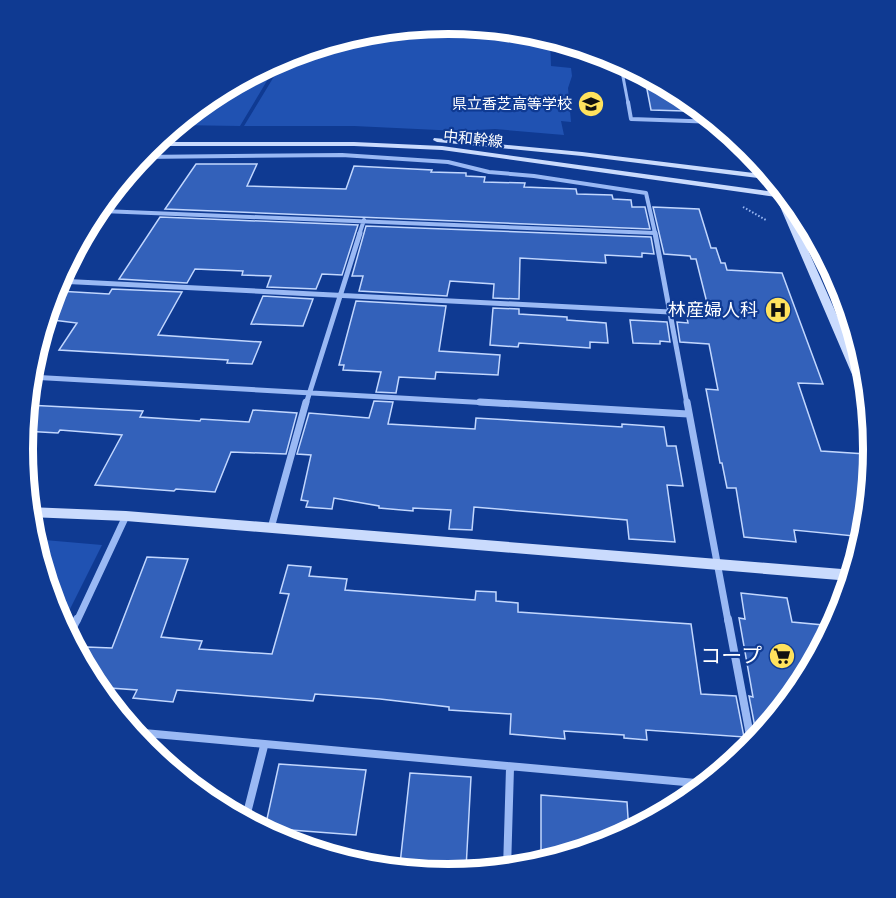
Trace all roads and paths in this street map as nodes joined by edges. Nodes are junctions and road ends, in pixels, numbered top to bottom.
1 (622, 73) edge
2 (704, 122) edge
3 (174, 137) edge
4 (167, 144) edge
5 (154, 157) edge
6 (760, 175) edge
7 (776, 195) edge
8 (108, 211) edge
9 (794, 219) edge
10 (364, 220) junction
11 (655, 233) junction
12 (69, 281) edge
13 (340, 294) junction
14 (670, 312) junction
15 (854, 364) edge
16 (40, 378) edge
17 (309, 393) junction
18 (688, 414) junction
19 (38, 512) edge
20 (126, 516) junction
21 (271, 528) junction
22 (718, 565) junction
23 (843, 574) edge
24 (74, 628) edge
25 (146, 733) edge
26 (750, 733) edge
27 (264, 746) junction
28 (510, 768) junction
29 (694, 783) edge
30 (247, 812) edge
31 (507, 859) edge

1 - 2 street
3 - 6 main road, 中和幹線
4 - 7 main road, 中和幹線
5 - 11 street
8 - 10 street
9 - 15 main road
10 - 11 street
10 - 13 street
11 - 14 street
12 - 13 street
13 - 14 street
13 - 17 street
14 - 18 street
16 - 17 street
17 - 18 street
17 - 21 street
18 - 22 street
19 - 20 main road
20 - 21 main road
20 - 24 street
21 - 22 main road
22 - 23 main road
22 - 26 street
25 - 27 street
27 - 28 street
27 - 30 street
28 - 29 street
28 - 31 street

